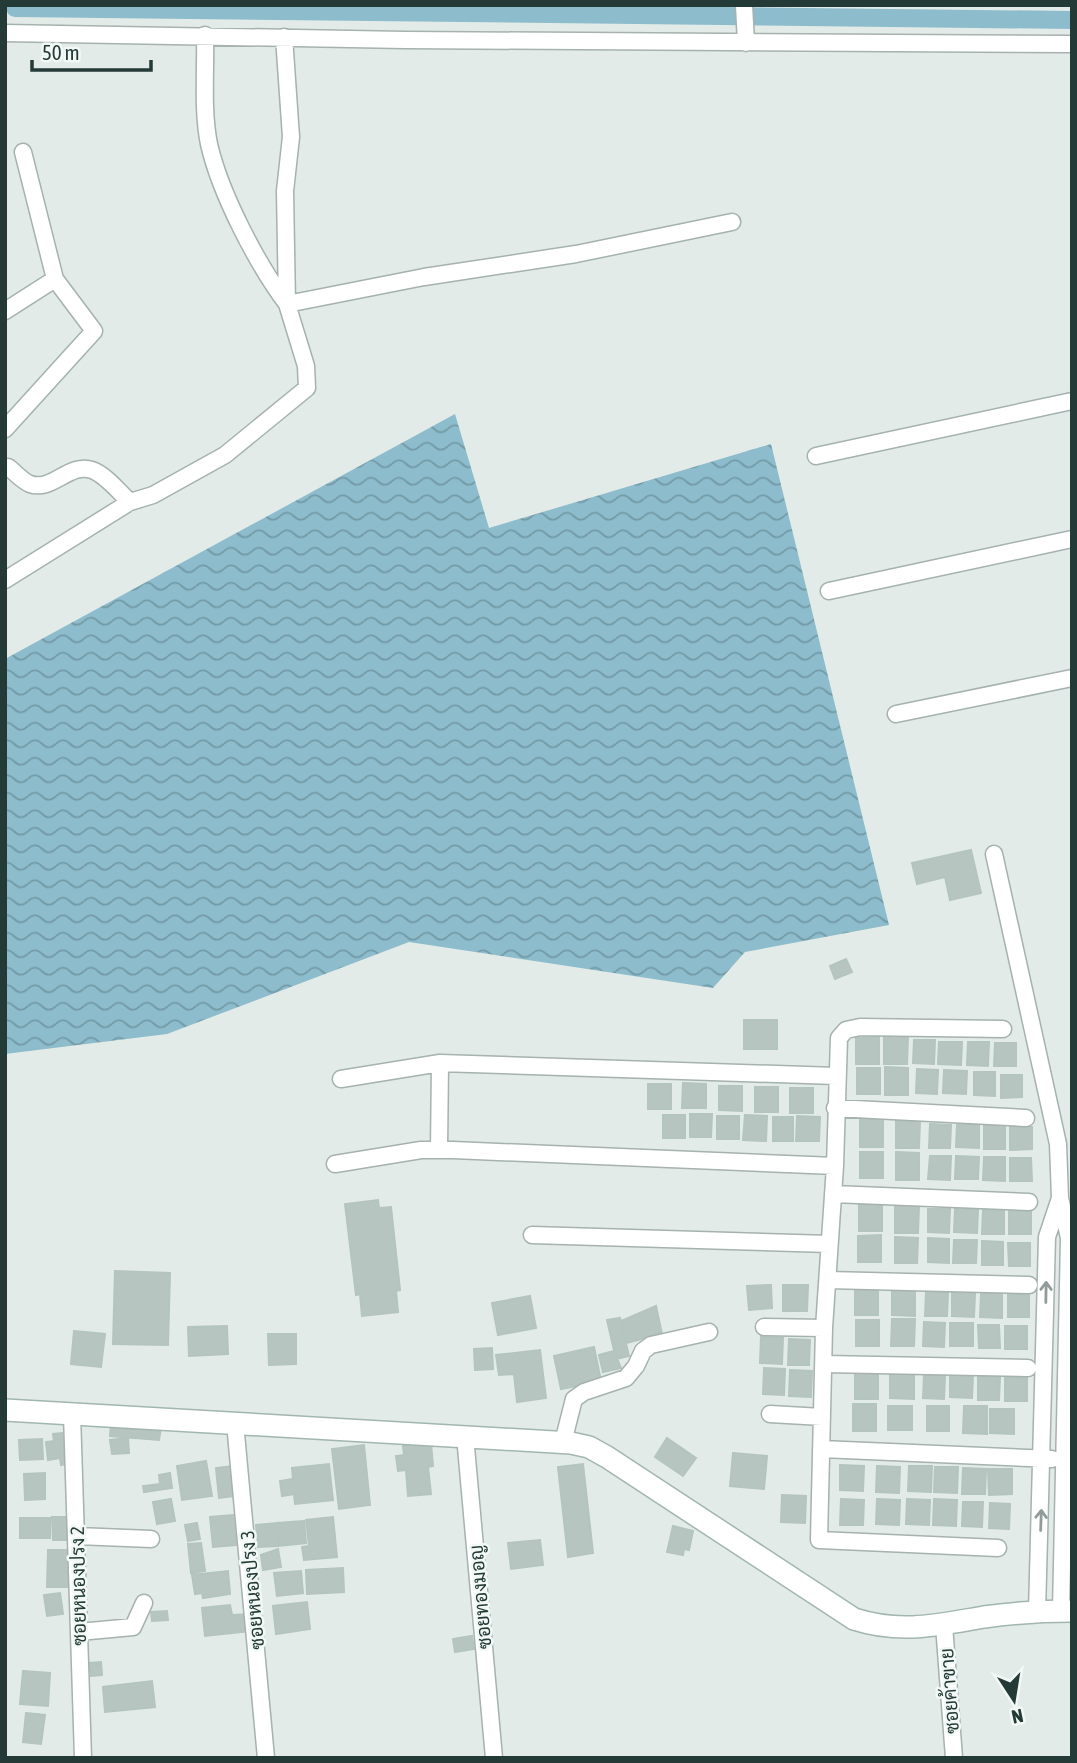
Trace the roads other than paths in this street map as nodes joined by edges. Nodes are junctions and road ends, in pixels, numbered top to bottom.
1 (744, 5) edge
2 (5, 33) edge
3 (205, 35) junction
4 (285, 37) junction
5 (746, 43) junction
6 (1072, 44) edge
7 (23, 152) dead end
8 (732, 222) dead end
9 (55, 279) junction
10 (287, 304) junction
11 (5, 311) edge
12 (1072, 401) edge
13 (5, 429) edge
14 (816, 456) dead end
15 (8, 467) dead end
16 (130, 502) junction
17 (1072, 539) edge
18 (5, 580) edge
19 (829, 591) dead end
20 (1072, 678) edge
21 (895, 714) dead end
22 (993, 854) dead end
23 (1003, 1029) dead end
24 (440, 1063) junction
25 (836, 1076) junction
26 (341, 1079) dead end
27 (835, 1108) junction
28 (1026, 1118) dead end
29 (439, 1150) junction
30 (335, 1164) dead end
31 (835, 1166) junction
32 (834, 1194) junction
33 (1029, 1202) dead end
34 (1063, 1220) edge
35 (532, 1235) dead end
36 (829, 1244) junction
37 (828, 1280) junction
38 (1029, 1285) dead end
39 (764, 1327) dead end
40 (824, 1328) junction
41 (709, 1332) dead end
42 (1045, 1341) junction
43 (1068, 1342) junction
44 (825, 1364) junction
45 (1028, 1368) dead end
46 (5, 1410) edge
47 (72, 1414) junction
48 (770, 1414) dead end
49 (822, 1417) junction
50 (236, 1423) junction
51 (465, 1436) junction
52 (563, 1442) junction
53 (821, 1449) junction
54 (1044, 1459) junction
55 (1066, 1460) junction
56 (77, 1536) junction
57 (151, 1539) dead end
58 (1040, 1545) junction
59 (1063, 1547) junction
60 (998, 1548) dead end
61 (144, 1603) dead end
62 (1066, 1611) edge
63 (1037, 1612) junction
64 (944, 1625) junction
65 (79, 1632) junction
66 (83, 1758) edge
67 (266, 1758) edge
68 (494, 1758) edge
69 (954, 1758) edge

1 - 5 street
2 - 3 street
3 - 4 street
3 - 10 street
4 - 5 street
4 - 10 street
5 - 6 street
7 - 9 street
8 - 10 street
9 - 11 street
9 - 13 street
10 - 16 street
12 - 14 street
15 - 16 street
16 - 18 street
17 - 19 street
20 - 21 street
22 - 34 street
23 - 25 street
24 - 25 street
24 - 26 street
24 - 29 street
25 - 27 street
27 - 28 street
27 - 31 street
29 - 30 street
29 - 31 street
31 - 32 street
32 - 33 street
32 - 36 street
42 -> 34 street
34 - 43 street
35 - 36 street
36 - 37 street
37 - 38 street
37 - 40 street
39 - 40 street
40 - 44 street
41 - 52 street
42 - 43 street
42 - 54 street
43 - 55 street
44 - 45 street
44 - 49 street
46 - 47 street
47 - 50 street
47 - 56 street, ซอยหนองปรง 2
48 - 49 street
49 - 53 street
50 - 51 street
50 - 67 street, ซอยหนองปรง 3
51 - 52 street
51 - 68 street, ซอยทองมอญ
52 - 64 street
53 - 54 street
53 - 60 street
54 - 55 street
58 -> 54 street
55 - 59 street
56 - 57 street
56 - 65 street, ซอยหนองปรง 2
58 - 59 street
58 - 63 street
59 - 62 street
61 - 65 street
62 - 63 street
63 - 64 street
64 - 69 street, ซอยค้าขาย
65 - 66 street, ซอยหนองปรง 2

